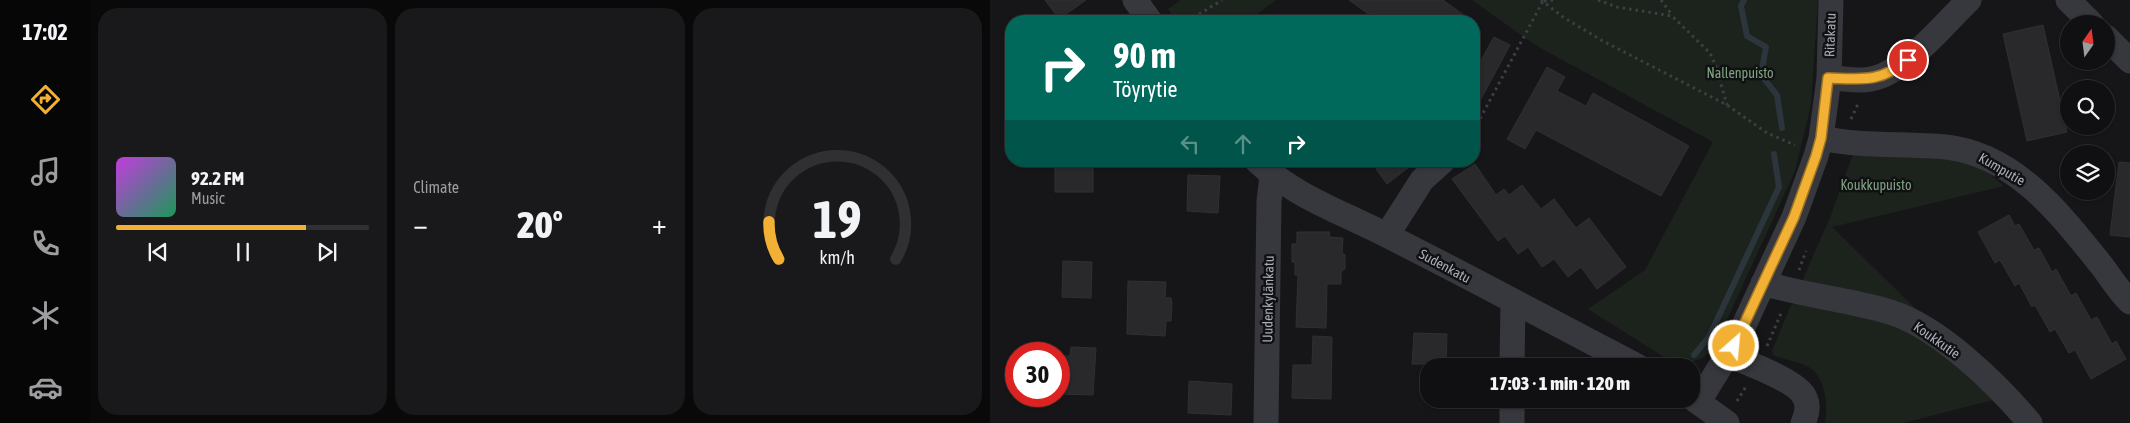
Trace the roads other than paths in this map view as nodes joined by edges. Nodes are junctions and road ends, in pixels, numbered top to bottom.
1 (1135, 0) edge
2 (1831, 0) edge
3 (1969, 0) edge
4 (2068, 0) edge
5 (1146, 15) edge
6 (2083, 15) edge
7 (2115, 47) edge
8 (2130, 61) edge
9 (1828, 78) junction
10 (1819, 147) junction
11 (1437, 167) edge
12 (1265, 168) edge
13 (1387, 235) junction
14 (1763, 283) junction
15 (1513, 301) junction
16 (2130, 302) edge
17 (1728, 355) junction
18 (1512, 358) edge
19 (1622, 358) edge
20 (1700, 392) edge
21 (1700, 403) edge
22 (1512, 408) edge
23 (1266, 423) edge
24 (1512, 423) edge
25 (1727, 423) edge
26 (1803, 423) edge
27 (2030, 423) edge

1 - 5 street
2 - 9 street, Ritakatu
3 - 9 street
4 - 6 street
7 - 8 street
9 - 10 street, Ritakatu
10 - 14 street, Ritakatu
10 - 16 street, Kumputie
11 - 13 street
12 - 13 street, Sudenkatu
12 - 23 street, Uudenkylänkatu
13 - 15 street, Sudenkatu
14 - 17 street, Ritakatu
14 - 27 street, Koukkutie
15 - 18 street
15 - 19 street, Sudenkatu
17 - 20 street, Ritakatu
17 - 26 street
21 - 25 street
22 - 24 street

